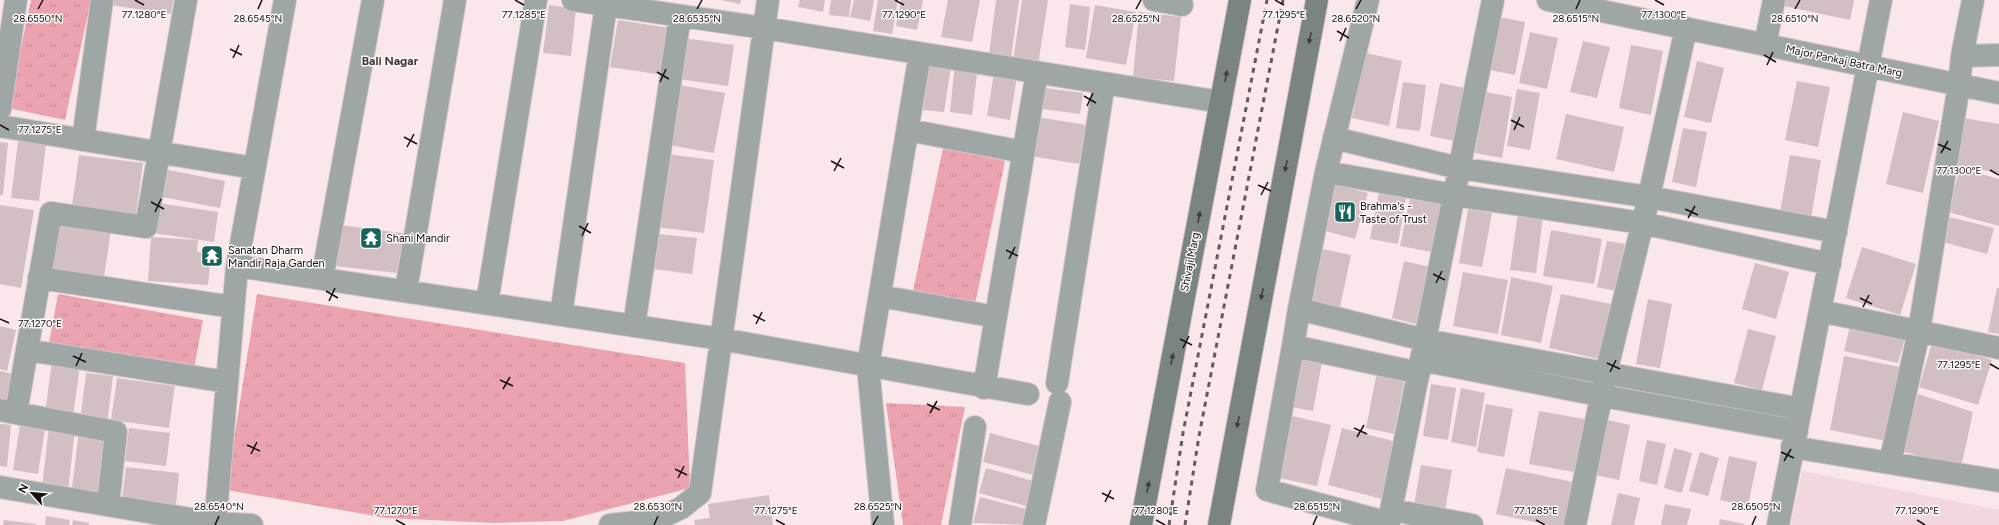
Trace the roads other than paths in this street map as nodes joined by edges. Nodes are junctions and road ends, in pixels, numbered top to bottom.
1 (16, 0) edge
2 (102, 0) edge
3 (186, 0) edge
4 (285, 0) edge
5 (373, 0) edge
6 (455, 0) edge
7 (536, 0) edge
8 (573, 0) edge
9 (768, 0) edge
10 (1154, 0) edge
11 (1240, 0) edge
12 (1317, 0) edge
13 (1368, 0) edge
14 (1493, 0) edge
15 (1548, 0) edge
16 (1774, 0) edge
17 (1881, 0) edge
18 (1973, 0) edge
19 (606, 5) junction
20 (1182, 5) dead end
21 (1619, 7) edge
22 (680, 16) junction
23 (764, 28) junction
24 (1686, 28) junction
25 (1764, 45) junction
26 (920, 54) junction
27 (1999, 55) edge
28 (1962, 56) junction
29 (1868, 66) junction
30 (1036, 72) junction
31 (1104, 83) junction
32 (1959, 85) junction
33 (1999, 93) edge
34 (1221, 102) junction
35 (0, 109) edge
36 (0, 126) edge
37 (908, 130) junction
38 (1334, 138) junction
39 (83, 140) junction
40 (1023, 152) junction
41 (160, 153) junction
42 (254, 168) junction
43 (1459, 168) junction
44 (1326, 172) junction
45 (1454, 195) junction
46 (1649, 197) junction
47 (1642, 223) junction
48 (1836, 232) junction
49 (1830, 264) junction
50 (237, 266) junction
51 (39, 278) junction
52 (322, 279) junction
53 (406, 290) junction
54 (880, 296) junction
55 (487, 303) junction
56 (233, 308) junction
57 (1299, 309) junction
58 (1820, 311) junction
59 (561, 315) junction
60 (996, 317) junction
61 (634, 326) junction
62 (1919, 331) junction
63 (721, 340) junction
64 (1293, 346) junction
65 (1999, 348) edge
66 (27, 350) junction
67 (1422, 358) junction
68 (868, 366) junction
69 (1606, 373) junction
70 (226, 382) junction
71 (984, 388) junction
72 (1028, 394) dead end
73 (1602, 396) junction
74 (1801, 409) junction
75 (8, 411) edge
76 (975, 427) dead end
77 (1795, 439) junction
78 (1890, 463) junction
79 (1999, 481) edge
80 (0, 487) edge
81 (108, 506) junction
82 (1390, 519) edge
83 (656, 522) edge
84 (215, 524) edge
85 (252, 525) edge
86 (610, 525) edge
87 (883, 525) edge
88 (960, 525) edge
89 (1034, 525) edge
90 (1141, 525) edge
91 (1219, 525) edge
92 (1472, 525) edge
93 (1575, 525) edge
94 (1778, 525) edge

1 - 35 street
2 - 39 street
3 - 41 street
4 - 42 street
5 - 52 street
6 - 53 street
7 - 55 street
8 - 19 street
9 - 23 street
10 - 20 street
34 -> 11 main road, Shivaji Marg
12 -> 91 main road
13 - 38 street
14 - 43 street
15 - 21 street, Major Pankaj Batra Marg
16 - 25 street
17 - 29 street
18 - 28 street
19 - 22 street
19 - 59 street
21 - 24 street, Major Pankaj Batra Marg
22 - 23 street
22 - 61 street
23 - 26 street
23 - 63 street
24 - 25 street, Major Pankaj Batra Marg
24 - 46 street
25 - 29 street, Major Pankaj Batra Marg
26 - 30 street
26 - 37 street
27 - 28 street
28 - 32 street
29 - 32 street, Major Pankaj Batra Marg
29 - 48 street
30 - 31 street
30 - 40 street
31 - 34 street
31 - 89 street
32 - 33 street, Major Pankaj Batra Marg
32 - 62 street
90 -> 34 main road, Shivaji Marg
36 - 39 street
37 - 40 street
37 - 54 street
38 - 43 street
38 - 44 street
39 - 41 street
40 - 60 street
41 - 42 street
41 - 51 street
42 - 50 street
43 - 45 street
43 - 46 street
44 - 45 street
44 - 57 street
45 - 47 street
45 - 67 street
46 - 47 street
46 - 48 street
47 - 49 street
47 - 69 street
48 - 49 street
49 - 58 street
50 - 52 street
50 - 56 street
51 - 56 street
51 - 66 street
52 - 53 street
53 - 55 street
54 - 60 street
54 - 68 street
55 - 59 street
56 - 70 street
57 - 64 street
57 - 67 street
58 - 62 street
58 - 74 street
59 - 61 street
60 - 71 street
61 - 63 street
62 - 65 street
62 - 78 street
63 - 68 street
63 - 83 street
64 - 67 street
64 - 82 street
66 - 70 street
66 - 75 street
67 - 69 street
67 - 73 street
67 - 82 street
68 - 71 street
68 - 87 street
69 - 73 street
69 - 74 street
70 - 84 street
71 - 72 street
73 - 77 street
73 - 93 street
74 - 77 street
75 - 81 street
76 - 88 street
77 - 78 street
77 - 94 street
78 - 79 street
80 - 81 street
81 - 84 street
82 - 92 street
83 - 86 street
84 - 85 street

